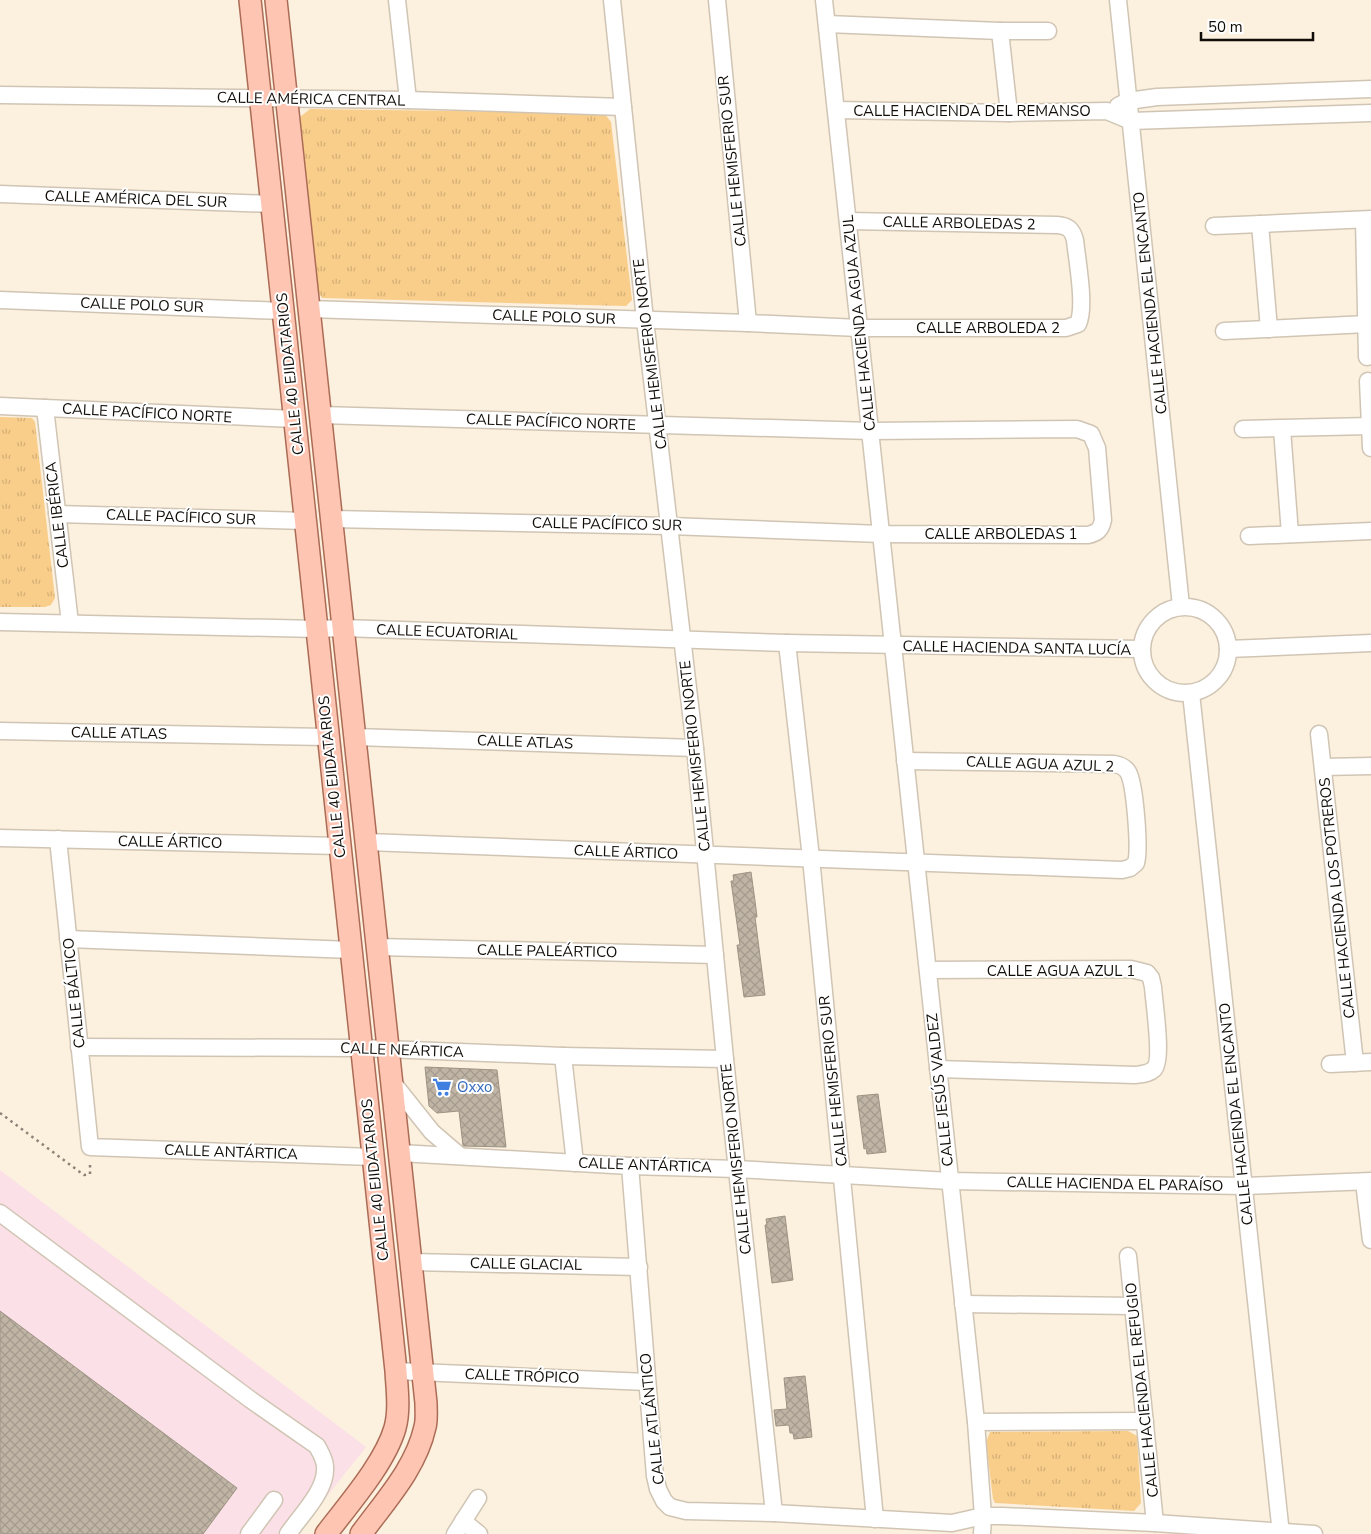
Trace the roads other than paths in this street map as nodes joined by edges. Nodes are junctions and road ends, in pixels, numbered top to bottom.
1 (250, 0) edge
2 (276, 0) edge
3 (397, 0) edge
4 (612, 0) edge
5 (717, 0) edge
6 (824, 0) edge
7 (1118, 0) edge
8 (827, 24) junction
9 (1048, 31) dead end
10 (1000, 32) junction
11 (1371, 89) edge
12 (0, 95) edge
13 (260, 98) junction
14 (287, 98) junction
15 (408, 100) junction
16 (1128, 101) junction
17 (623, 107) junction
18 (836, 110) junction
19 (1107, 111) junction
20 (1009, 113) junction
21 (1371, 113) edge
22 (1131, 121) junction
23 (0, 194) edge
24 (272, 204) junction
25 (1368, 219) edge
26 (848, 221) junction
27 (1260, 224) junction
28 (1214, 226) dead end
29 (1069, 228) joint
30 (0, 300) edge
31 (309, 309) junction
32 (283, 311) junction
33 (645, 320) junction
34 (748, 323) junction
35 (1367, 324) junction
36 (859, 328) junction
37 (1270, 329) junction
38 (1224, 331) dead end
39 (1367, 357) dead end
40 (1368, 381) dead end
41 (0, 406) edge
42 (45, 408) junction
43 (321, 415) junction
44 (294, 420) junction
45 (658, 425) junction
46 (1370, 426) junction
47 (1243, 429) dead end
48 (1282, 429) junction
49 (870, 431) junction
50 (1371, 448) edge
51 (57, 514) junction
52 (332, 519) junction
53 (305, 521) junction
54 (670, 526) junction
55 (1371, 531) edge
56 (882, 534) junction
57 (1290, 534) junction
58 (1249, 536) dead end
59 (1181, 606) junction
60 (0, 622) edge
61 (70, 623) junction
62 (344, 628) junction
63 (316, 629) junction
64 (683, 640) junction
65 (1371, 643) edge
66 (787, 644) junction
67 (893, 646) junction
68 (1141, 649) junction
69 (1228, 649) junction
70 (1191, 693) junction
71 (0, 731) edge
72 (1319, 734) dead end
73 (355, 736) junction
74 (328, 737) junction
75 (694, 748) junction
76 (905, 761) junction
77 (1371, 766) edge
78 (1323, 767) junction
79 (0, 838) edge
80 (58, 840) junction
81 (367, 842) junction
82 (340, 846) junction
83 (705, 855) junction
84 (811, 858) junction
85 (916, 863) junction
86 (68, 939) junction
87 (378, 947) junction
88 (350, 950) junction
89 (715, 955) junction
90 (928, 970) junction
91 (79, 1047) junction
92 (361, 1048) junction
93 (389, 1049) junction
94 (563, 1056) junction
95 (725, 1059) junction
96 (1363, 1063) edge
97 (1330, 1064) dead end
98 (938, 1069) junction
99 (393, 1083) junction
100 (90, 1147) joint
101 (400, 1154) junction
102 (460, 1156) junction
103 (372, 1157) junction
104 (575, 1163) junction
105 (630, 1166) junction
106 (737, 1169) junction
107 (842, 1175) junction
108 (950, 1181) junction
109 (1368, 1182) edge
110 (1244, 1186) junction
111 (0, 1213) edge
112 (1371, 1240) edge
113 (1128, 1256) dead end
114 (412, 1262) junction
115 (639, 1267) junction
116 (964, 1304) junction
117 (1133, 1306) junction
118 (396, 1371) junction
119 (424, 1372) junction
120 (647, 1382) junction
121 (1145, 1421) junction
122 (976, 1422) junction
123 (478, 1498) dead end
124 (274, 1500) dead end
125 (774, 1513) junction
126 (983, 1516) junction
127 (875, 1519) junction
128 (952, 1523) junction
129 (1155, 1523) junction
130 (459, 1528) edge
131 (1281, 1533) edge
132 (250, 1534) edge
133 (288, 1534) edge
134 (326, 1534) edge
135 (361, 1534) edge
136 (479, 1534) edge
137 (975, 1534) edge
138 (982, 1534) edge
139 (1314, 1534) edge

1 - 13 main road, CALLE 40 EJIDATARIOS
2 - 14 main road, CALLE 40 EJIDATARIOS
3 - 15 street
4 - 17 street, CALLE HEMISFERIO NORTE
5 - 34 street, CALLE HEMISFERIO SUR
6 - 8 street, CALLE HACIENDA AGUA AZUL
7 - 16 street, CALLE HACIENDA EL ENCANTO
8 - 10 street
8 - 18 street, CALLE HACIENDA AGUA AZUL
9 - 10 street
10 - 20 street
11 - 16 street, CALLE HACIENDA DEL REMANSO
12 - 13 street, CALLE AMÉRICA CENTRAL
13 - 14 street, CALLE AMÉRICA CENTRAL
13 - 24 main road, CALLE 40 EJIDATARIOS
14 - 15 street, CALLE AMÉRICA CENTRAL
14 - 31 main road, CALLE 40 EJIDATARIOS
15 - 17 street, CALLE AMÉRICA CENTRAL
16 - 19 street, CALLE HACIENDA DEL REMANSO
16 - 22 street, CALLE HACIENDA EL ENCANTO
17 - 33 street, CALLE HEMISFERIO NORTE
18 - 20 street, CALLE HACIENDA DEL REMANSO
18 - 26 street, CALLE HACIENDA AGUA AZUL
19 - 20 street, CALLE HACIENDA DEL REMANSO
19 - 22 street, CALLE HACIENDA DEL REMANSO
21 - 22 street, CALLE HACIENDA DEL REMANSO
22 - 59 street, CALLE HACIENDA EL ENCANTO
23 - 24 street, CALLE AMÉRICA DEL SUR
24 - 32 main road, CALLE 40 EJIDATARIOS
25 - 27 street
25 - 35 street
26 - 29 street, CALLE ARBOLEDAS 2
26 - 36 street, CALLE HACIENDA AGUA AZUL
27 - 28 street
27 - 37 street
29 - 36 street, CALLE ARBOLEDA 2
30 - 32 street, CALLE POLO SUR
31 - 33 street, CALLE POLO SUR
31 - 43 main road, CALLE 40 EJIDATARIOS
32 - 44 main road, CALLE 40 EJIDATARIOS
33 - 34 street, CALLE POLO SUR
33 - 45 street, CALLE HEMISFERIO NORTE
34 - 36 street, CALLE POLO SUR
35 - 37 street
35 - 39 street
36 - 49 street, CALLE HACIENDA AGUA AZUL
37 - 38 street
40 - 46 street
41 - 42 street, CALLE PACÍFICO NORTE
42 - 44 street, CALLE PACÍFICO NORTE
42 - 51 street, CALLE IBÉRICA
43 - 45 street, CALLE PACÍFICO NORTE
43 - 52 main road, CALLE 40 EJIDATARIOS
44 - 53 main road, CALLE 40 EJIDATARIOS
45 - 49 street, CALLE PACÍFICO NORTE
45 - 54 street, CALLE HEMISFERIO NORTE
46 - 48 street
46 - 50 street
47 - 48 street
48 - 57 street
49 - 56 street, CALLE HACIENDA AGUA AZUL
49 - 56 street, CALLE ARBOLEDAS 1
51 - 53 street, CALLE PACÍFICO SUR
51 - 61 street, CALLE IBÉRICA
52 - 54 street, CALLE PACÍFICO SUR
52 - 62 main road, CALLE 40 EJIDATARIOS
53 - 63 main road, CALLE 40 EJIDATARIOS
54 - 56 street, CALLE PACÍFICO SUR
54 - 64 street, CALLE HEMISFERIO NORTE
55 - 57 street
56 - 67 street, CALLE HACIENDA AGUA AZUL
57 - 58 street
59 - 68 street
59 - 69 street
60 - 61 street, CALLE ECUATORIAL
61 - 63 street, CALLE ECUATORIAL
62 - 63 street, CALLE ECUATORIAL
62 - 64 street, CALLE ECUATORIAL
62 - 73 main road, CALLE 40 EJIDATARIOS
63 - 74 main road, CALLE 40 EJIDATARIOS
64 - 66 street, CALLE ECUATORIAL
64 - 75 street, CALLE HEMISFERIO NORTE
65 - 69 street
66 - 67 street, CALLE ECUATORIAL
66 - 84 street, CALLE HEMISFERIO SUR
67 - 68 street, CALLE HACIENDA SANTA LUCÍA
67 - 76 street, CALLE JESÚS VALDEZ
68 - 70 street
69 - 70 street
70 - 110 street, CALLE HACIENDA EL ENCANTO
71 - 74 street, CALLE ATLAS
72 - 78 street, CALLE HACIENDA LOS POTREROS
73 - 75 street, CALLE ATLAS
73 - 81 main road, CALLE 40 EJIDATARIOS
74 - 82 main road, CALLE 40 EJIDATARIOS
75 - 83 street, CALLE HEMISFERIO NORTE
76 - 85 street, CALLE JESÚS VALDEZ
76 - 85 street, CALLE AGUA AZUL 2
77 - 78 street
78 - 96 street, CALLE HACIENDA LOS POTREROS
79 - 80 street, CALLE ÁRTICO
80 - 82 street, CALLE ÁRTICO
80 - 86 street, CALLE BÁLTICO
81 - 83 street, CALLE ÁRTICO
81 - 87 main road, CALLE 40 EJIDATARIOS
82 - 88 main road, CALLE 40 EJIDATARIOS
83 - 84 street, CALLE ÁRTICO
83 - 89 street, CALLE HEMISFERIO NORTE
84 - 85 street, CALLE ÁRTICO
84 - 107 street, CALLE HEMISFERIO SUR
85 - 90 street, CALLE JESÚS VALDEZ
86 - 88 street
86 - 91 street, CALLE BÁLTICO
87 - 89 street, CALLE PALEÁRTICO
87 - 93 main road, CALLE 40 EJIDATARIOS
88 - 92 main road, CALLE 40 EJIDATARIOS
89 - 95 street, CALLE HEMISFERIO NORTE
90 - 98 street, CALLE JESÚS VALDEZ
90 - 98 street, CALLE AGUA AZUL 1
91 - 92 street, CALLE NEÁRTICA
91 - 100 street, CALLE BÁLTICO
92 - 93 street, CALLE NEÁRTICA
92 - 103 main road, CALLE 40 EJIDATARIOS
93 - 94 street, CALLE NEÁRTICA
93 - 99 main road, CALLE 40 EJIDATARIOS
94 - 95 street, CALLE NEÁRTICA
94 - 104 street
95 - 106 street, CALLE HEMISFERIO NORTE
96 - 97 street, CALLE HACIENDA LOS POTREROS
98 - 108 street, CALLE JESÚS VALDEZ
99 - 101 main road, CALLE 40 EJIDATARIOS
99 - 102 street
100 - 103 street, CALLE ANTÁRTICA
101 - 102 street, CALLE ANTÁRTICA
101 - 114 main road, CALLE 40 EJIDATARIOS
102 - 104 street, CALLE ANTÁRTICA
103 - 118 main road, CALLE 40 EJIDATARIOS
104 - 105 street, CALLE ANTÁRTICA
105 - 106 street, CALLE ANTÁRTICA
105 - 115 street, CALLE ATLÁNTICO
106 - 107 street, CALLE ANTÁRTICA
106 - 125 street, CALLE HEMISFERIO NORTE
107 - 108 street, CALLE ANTÁRTICA
107 - 127 street, CALLE HEMISFERIO SUR
108 - 110 street, CALLE HACIENDA EL PARAÍSO
108 - 116 street, CALLE JESÚS VALDEZ
109 - 110 street, CALLE HACIENDA EL PARAÍSO
109 - 112 street
110 - 131 street, CALLE HACIENDA EL ENCANTO
111 - 133 street
113 - 117 street, CALLE HACIENDA EL REFUGIO
114 - 115 street, CALLE GLACIAL
114 - 119 main road, CALLE 40 EJIDATARIOS
115 - 120 street, CALLE ATLÁNTICO
116 - 117 street
116 - 122 street, CALLE JESÚS VALDEZ
117 - 121 street, CALLE HACIENDA EL REFUGIO
118 - 119 street, CALLE TRÓPICO
118 - 134 main road, CALLE 40 EJIDATARIOS
119 - 120 street, CALLE TRÓPICO
119 - 135 main road, CALLE 40 EJIDATARIOS
120 - 125 street, CALLE ATLÁNTICO
121 - 122 street
121 - 129 street, CALLE HACIENDA EL REFUGIO
122 - 126 street, CALLE JESÚS VALDEZ
123 - 130 street
124 - 132 street
125 - 127 street, CALLE ATLÁNTICO
126 - 128 street, CALLE ATLÁNTICO
126 - 129 street, CALLE ATLÁNTICO
126 - 138 street, CALLE JESÚS VALDEZ
127 - 128 street, CALLE ATLÁNTICO
128 - 137 street, CALLE ATLÁNTICO
129 - 131 street, CALLE ATLÁNTICO
130 - 136 street
131 - 139 street, CALLE ATLÁNTICO

